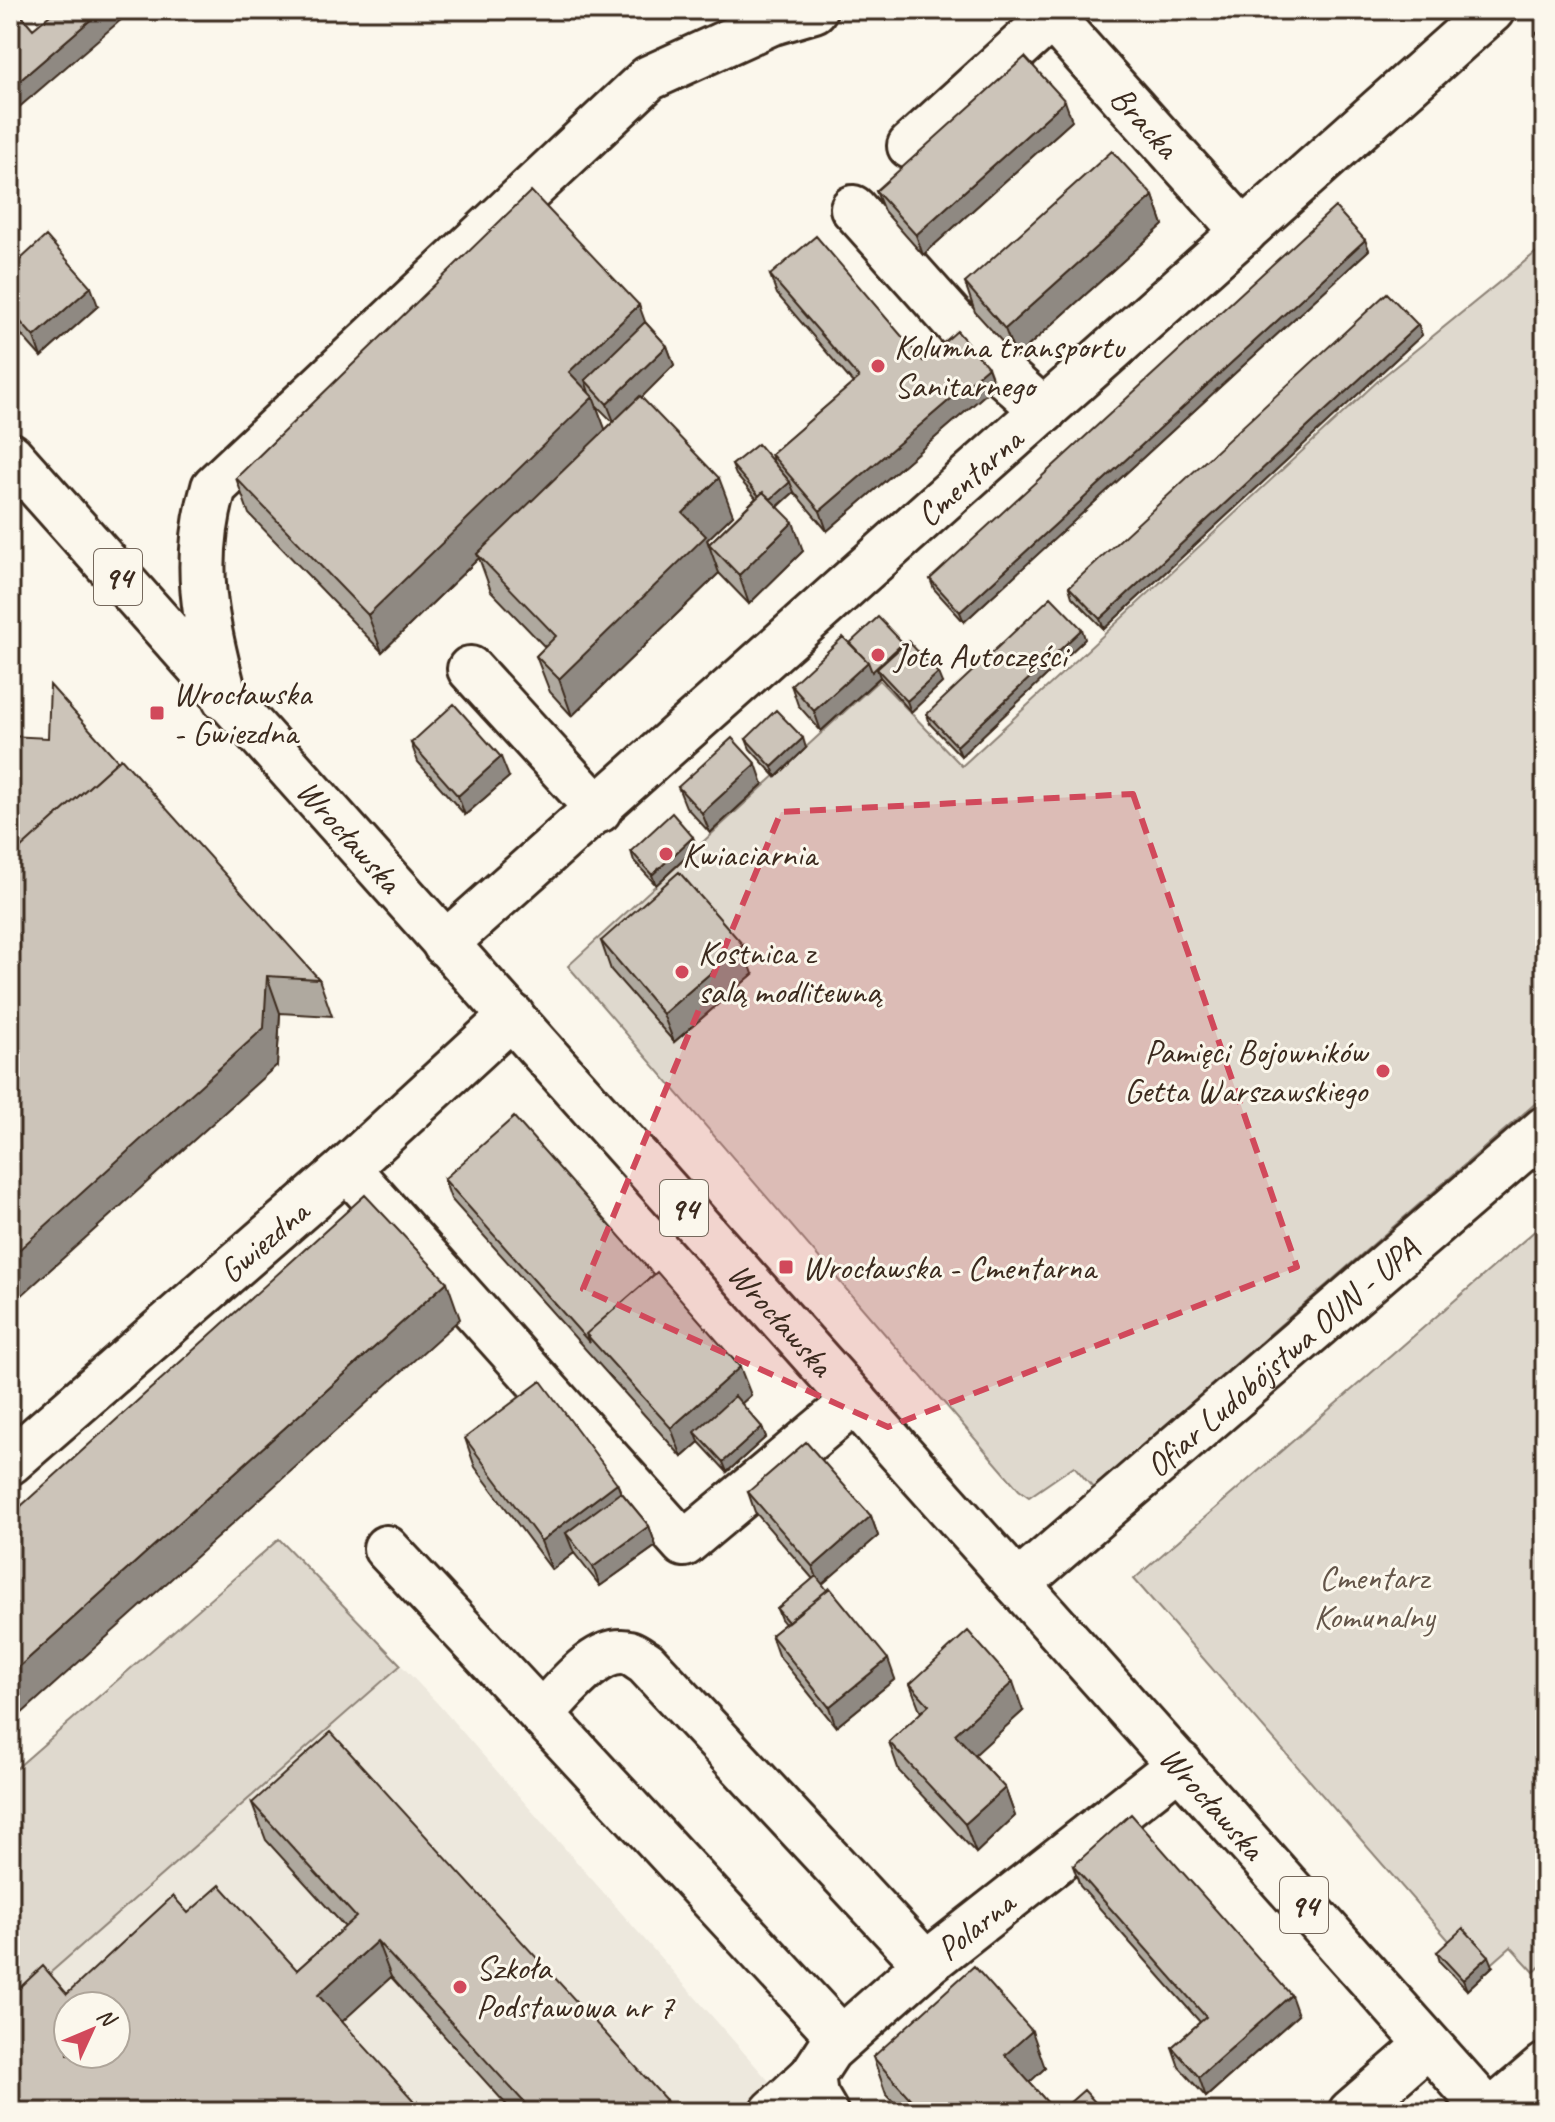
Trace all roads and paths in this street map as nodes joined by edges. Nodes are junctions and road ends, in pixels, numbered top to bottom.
1 (814, 10) edge
2 (1492, 10) edge
3 (1048, 13) edge
4 (910, 146) dead end
5 (853, 208) dead end
6 (1244, 232) junction
7 (1044, 411) junction
8 (10, 455) edge
9 (470, 669) dead end
10 (225, 699) junction
11 (599, 810) junction
12 (445, 944) junction
13 (512, 1016) junction
14 (1545, 1129) edge
15 (347, 1168) junction
16 (855, 1401) junction
17 (10, 1462) edge
18 (386, 1548) dead end
19 (1018, 1584) junction
20 (541, 1714) junction
21 (1180, 1764) junction
22 (926, 1964) junction
23 (841, 2038) junction
24 (1428, 2045) junction
25 (1545, 2066) edge
26 (818, 2094) edge
27 (773, 2112) edge
28 (1351, 2112) edge
29 (1490, 2112) edge

1 - 10 street
2 - 6 street, Cmentarna
3 - 4 street
3 - 6 street, Bracka
5 - 7 street
6 - 7 street, Cmentarna
7 - 11 street, Cmentarna
8 - 10 street, Wrocławska / 94
9 - 11 street
10 - 12 street, Wrocławska / 94
11 - 12 street, Cmentarna
12 - 13 street, Wrocławska / 94
13 - 15 street, Gwiezdna
13 - 16 street, Wrocławska / 94
14 - 19 street, Ofiar Ludobójstwa OUN - UPA
15 - 16 street
15 - 17 street, Gwiezdna
16 - 19 street, Wrocławska / 94
18 - 20 street
19 - 21 street, Wrocławska / 94
20 - 22 street
20 - 23 street
21 - 22 street, Polarna
21 - 24 street, Wrocławska / 94
22 - 23 street, Polarna
23 - 26 street, Polarna
24 - 28 street
24 - 29 street, Wrocławska / 94
25 - 29 street
26 - 27 street, Polarna

